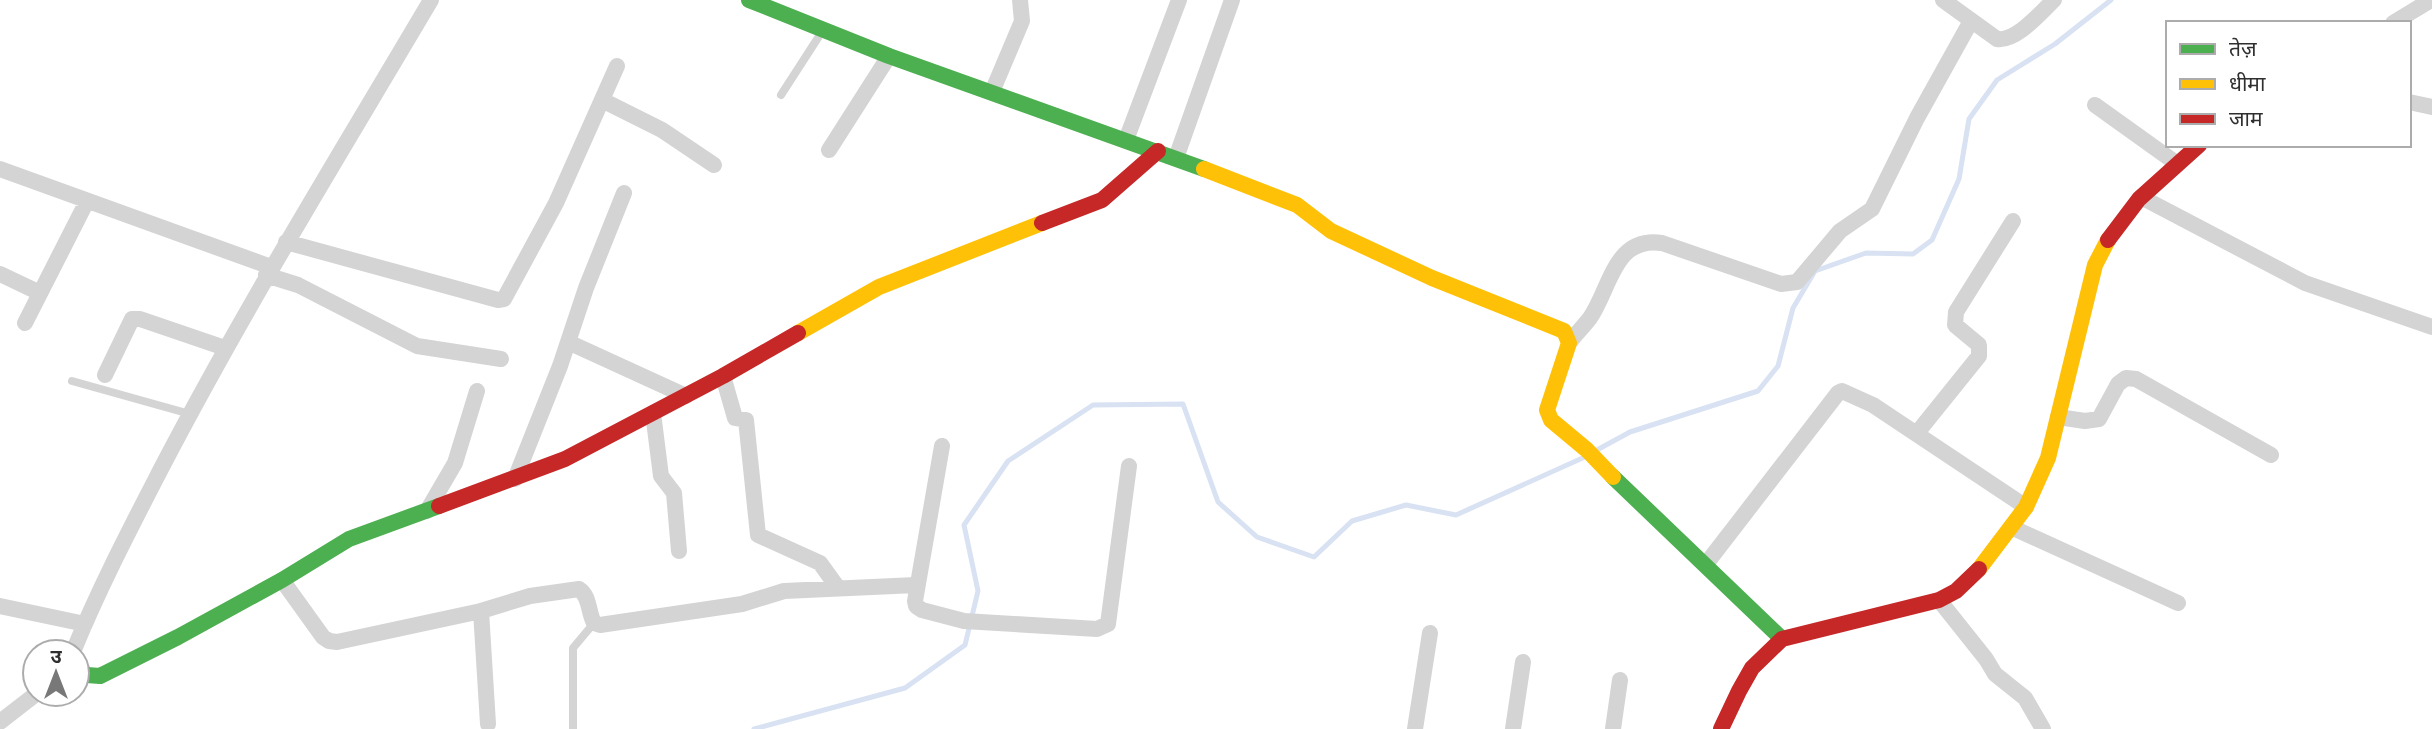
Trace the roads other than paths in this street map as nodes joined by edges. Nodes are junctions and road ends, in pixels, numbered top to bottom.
1 (431, 0) edge
2 (749, 0) edge
3 (1020, 0) edge
4 (1179, 0) edge
5 (1233, 0) edge
6 (1943, 0) edge
7 (2054, 0) edge
8 (2431, 0) edge
9 (1972, 21) junction
10 (2396, 21) edge
11 (824, 30) junction
12 (889, 56) junction
13 (617, 66) dead end
14 (992, 92) junction
15 (781, 95) dead end
16 (602, 100) junction
17 (2411, 102) edge
18 (2095, 105) dead end
19 (2432, 107) edge
20 (1126, 140) junction
21 (2196, 147) edge
22 (829, 150) dead end
23 (1158, 151) junction
24 (1175, 158) junction
25 (2176, 163) junction
26 (714, 165) dead end
27 (0, 169) edge
28 (624, 192) dead end
29 (2141, 197) junction
30 (87, 201) junction
31 (2014, 221) dead end
32 (286, 242) junction
33 (269, 271) junction
34 (0, 274) edge
35 (40, 293) junction
36 (25, 323) dead end
37 (2432, 327) edge
38 (568, 342) junction
39 (1569, 343) junction
40 (225, 348) junction
41 (501, 359) dead end
42 (105, 375) dead end
43 (723, 376) junction
44 (72, 381) dead end
45 (477, 391) dead end
46 (686, 396) junction
47 (653, 413) junction
48 (190, 414) junction
49 (2058, 417) junction
50 (1917, 433) junction
51 (942, 446) dead end
52 (2271, 455) dead end
53 (1129, 466) dead end
54 (515, 479) junction
55 (2026, 508) junction
56 (427, 511) junction
57 (2011, 527) junction
58 (679, 551) dead end
59 (1706, 564) junction
60 (282, 580) junction
61 (916, 585) junction
62 (838, 588) junction
63 (1939, 600) junction
64 (2178, 603) dead end
65 (0, 606) edge
66 (481, 611) junction
67 (594, 623) junction
68 (85, 624) junction
69 (1430, 633) dead end
70 (79, 638) edge
71 (1782, 639) junction
72 (1523, 662) dead end
73 (91, 675) edge
74 (1620, 680) dead end
75 (21, 706) edge
76 (0, 722) edge
77 (488, 724) dead end
78 (573, 729) edge
79 (1415, 729) edge
80 (1513, 729) edge
81 (1613, 729) edge
82 (1721, 729) edge
83 (2043, 729) edge

1 - 32 street
2 - 11 street
3 - 14 street
4 - 20 street
5 - 24 street
6 - 9 street
7 - 9 street
8 - 10 street
9 - 39 street
11 - 12 street
11 - 15 lane
12 - 14 street
12 - 22 street
13 - 16 street
14 - 20 street
16 - 26 street
16 - 32 street
17 - 19 street
18 - 25 street
20 - 23 street
21 - 25 street
23 - 24 street
23 - 43 street
24 - 39 street
25 - 29 street
27 - 30 street
28 - 38 street
29 - 37 street
29 - 49 street
30 - 33 street
30 - 35 street
31 - 50 street
32 - 33 street
33 - 40 street
33 - 41 street
34 - 35 street
35 - 36 street
38 - 46 street
38 - 54 street
39 - 59 street
40 - 42 street
40 - 48 street
43 - 46 street
43 - 62 street
44 - 48 lane
45 - 56 street
46 - 47 street
47 - 54 street
47 - 58 street
48 - 68 street
49 - 52 street
49 - 55 street
50 - 55 street
50 - 59 street
51 - 61 street
53 - 61 street
54 - 56 street
55 - 57 street
56 - 60 street
57 - 63 street
57 - 64 street
59 - 71 street
60 - 66 street
60 - 73 street
61 - 62 street
62 - 67 street
63 - 71 street
63 - 83 street
65 - 68 street
66 - 67 street
66 - 77 street
67 - 78 lane
68 - 70 street
69 - 79 street
71 - 82 street
72 - 80 street
74 - 81 street
75 - 76 street

